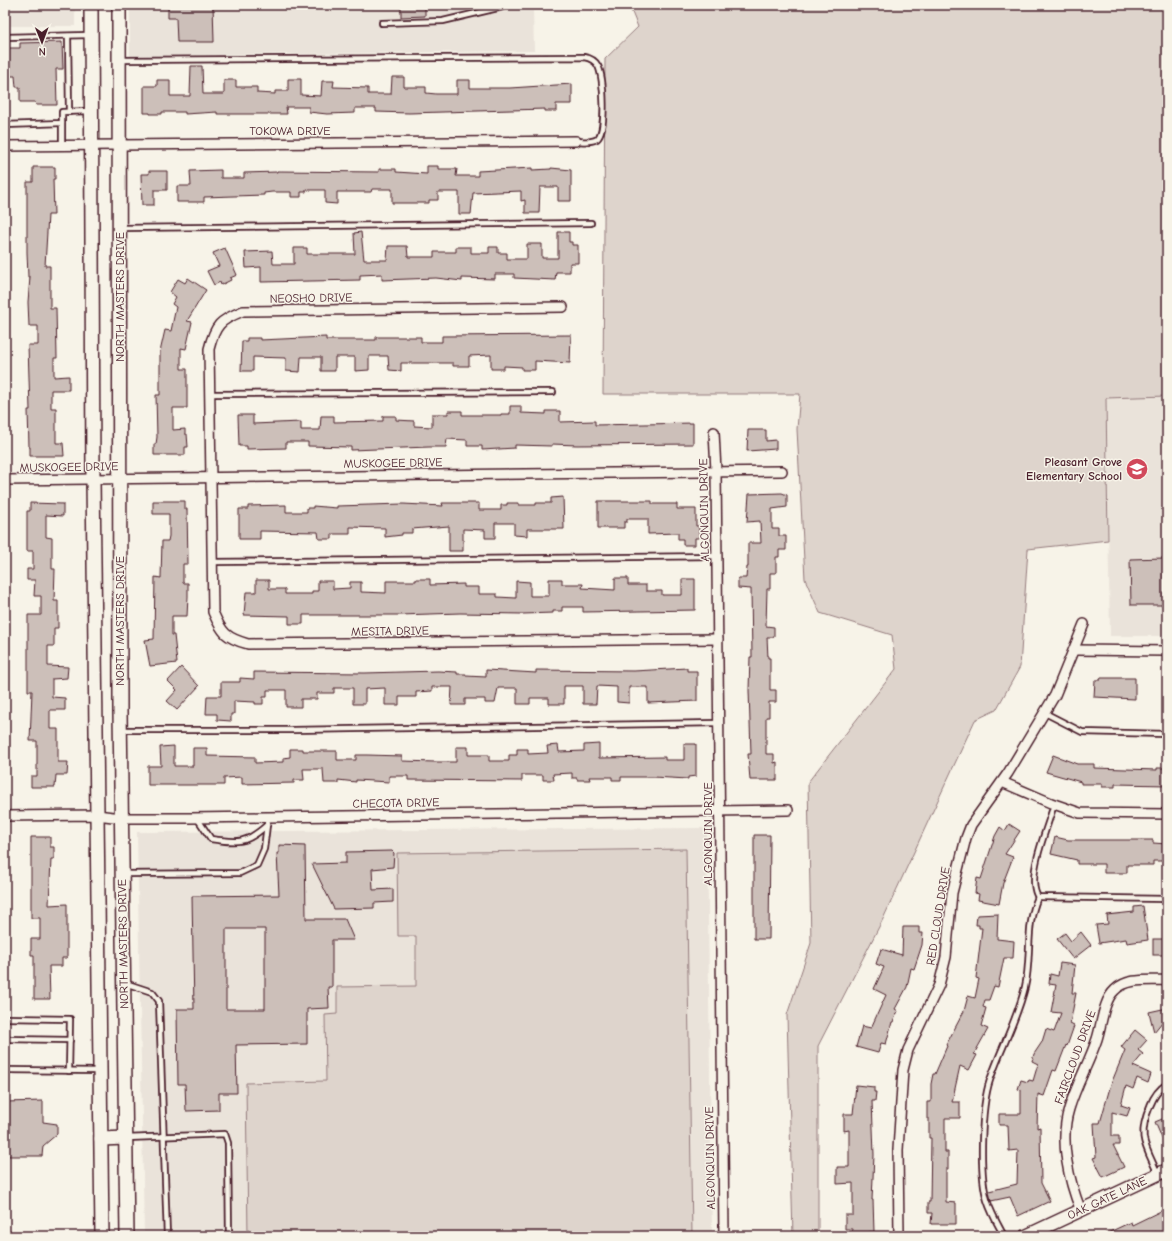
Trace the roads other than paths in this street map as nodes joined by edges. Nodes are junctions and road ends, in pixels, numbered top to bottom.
1 (91, 5) edge
2 (119, 5) edge
3 (506, 5) edge
4 (382, 23) dead end
5 (91, 35) junction
6 (68, 36) junction
7 (5, 37) edge
8 (120, 60) junction
9 (92, 111) junction
10 (69, 112) junction
11 (62, 123) junction
12 (5, 124) edge
13 (576, 141) joint
14 (62, 144) junction
15 (92, 144) junction
16 (120, 144) junction
17 (5, 146) edge
18 (591, 223) dead end
19 (120, 228) junction
20 (563, 307) dead end
21 (553, 392) dead end
22 (210, 394) junction
23 (714, 432) dead end
24 (716, 471) junction
25 (782, 471) dead end
26 (212, 477) junction
27 (93, 478) junction
28 (119, 478) junction
29 (5, 480) edge
30 (717, 556) junction
31 (213, 562) junction
32 (1084, 624) dead end
33 (718, 640) junction
34 (1075, 650) junction
35 (1167, 651) edge
36 (1045, 713) junction
37 (719, 723) junction
38 (120, 730) junction
39 (1167, 734) edge
40 (1002, 782) junction
41 (1054, 804) junction
42 (788, 810) dead end
43 (720, 812) junction
44 (97, 814) junction
45 (1167, 814) edge
46 (5, 816) edge
47 (197, 817) junction
48 (121, 818) junction
49 (267, 821) junction
50 (122, 874) junction
51 (1038, 897) junction
52 (1167, 899) edge
53 (1167, 980) edge
54 (124, 983) junction
55 (5, 1018) edge
56 (5, 1039) edge
57 (70, 1040) junction
58 (5, 1070) edge
59 (69, 1071) junction
60 (100, 1071) junction
61 (1167, 1084) edge
62 (162, 1137) junction
63 (126, 1138) junction
64 (101, 1139) junction
65 (1162, 1172) edge
66 (1081, 1211) junction
67 (102, 1236) edge
68 (127, 1236) edge
69 (167, 1236) edge
70 (229, 1236) edge
71 (724, 1236) edge
72 (899, 1236) edge
73 (1004, 1236) edge
74 (1026, 1236) edge

1 - 5 main road, NORTH MASTERS DRIVE
2 - 8 main road, NORTH MASTERS DRIVE
3 - 4 lane
5 - 6 lane
5 - 9 main road, NORTH MASTERS DRIVE
6 - 7 lane
6 - 10 lane
8 - 13 lane
8 - 16 main road, NORTH MASTERS DRIVE
9 - 10 lane
9 - 15 main road, NORTH MASTERS DRIVE
10 - 11 lane
11 - 12 lane
11 - 14 lane
13 - 16 street, TOKOWA DRIVE
14 - 15 street, TOKOWA DRIVE
14 - 17 street, TOKOWA DRIVE
15 - 16 street, TOKOWA DRIVE
15 - 27 main road, NORTH MASTERS DRIVE
16 - 19 main road, NORTH MASTERS DRIVE
18 - 19 lane
19 - 28 main road, NORTH MASTERS DRIVE
20 - 22 street, NEOSHO DRIVE
21 - 22 lane
22 - 26 street, NEOSHO DRIVE
23 - 24 street, ALGONQUIN DRIVE
24 - 25 street, MUSKOGEE DRIVE
24 - 26 street, MUSKOGEE DRIVE
24 - 30 street, ALGONQUIN DRIVE
26 - 28 street, MUSKOGEE DRIVE
26 - 31 street, MESITA DRIVE
27 - 28 street, MUSKOGEE DRIVE
27 - 29 street, MUSKOGEE DRIVE
27 - 44 main road, NORTH MASTERS DRIVE
28 - 38 main road, NORTH MASTERS DRIVE
30 - 31 lane
30 - 33 street, ALGONQUIN DRIVE
31 - 33 street, MESITA DRIVE
32 - 34 street, RED CLOUD DRIVE
33 - 37 street, ALGONQUIN DRIVE
34 - 35 street
34 - 36 street, RED CLOUD DRIVE
36 - 39 lane
36 - 40 street, RED CLOUD DRIVE
37 - 38 lane
37 - 43 street, ALGONQUIN DRIVE
38 - 48 main road, NORTH MASTERS DRIVE
40 - 41 street
40 - 72 street, RED CLOUD DRIVE
41 - 45 street
41 - 51 lane
42 - 43 street, CHECOTA DRIVE
43 - 49 street, CHECOTA DRIVE
43 - 71 street, ALGONQUIN DRIVE
44 - 46 street, CHECOTA DRIVE
44 - 48 street, CHECOTA DRIVE
44 - 60 main road, NORTH MASTERS DRIVE
47 - 48 street, CHECOTA DRIVE
47 - 49 street, CHECOTA DRIVE
47 - 49 lane
48 - 50 main road, NORTH MASTERS DRIVE
49 - 50 lane
50 - 54 main road, NORTH MASTERS DRIVE
51 - 52 lane
51 - 73 lane
53 - 66 street, FAIRCLOUD DRIVE
54 - 62 lane
54 - 63 main road, NORTH MASTERS DRIVE
55 - 57 lane
56 - 57 lane
57 - 59 lane
58 - 59 lane
59 - 60 lane
60 - 64 main road, NORTH MASTERS DRIVE
61 - 65 lane
62 - 63 lane
62 - 69 lane
62 - 70 lane
63 - 64 main road
63 - 68 main road, NORTH MASTERS DRIVE
64 - 67 main road, NORTH MASTERS DRIVE
65 - 66 street, OAK GATE LANE
66 - 74 street, OAK GATE LANE

